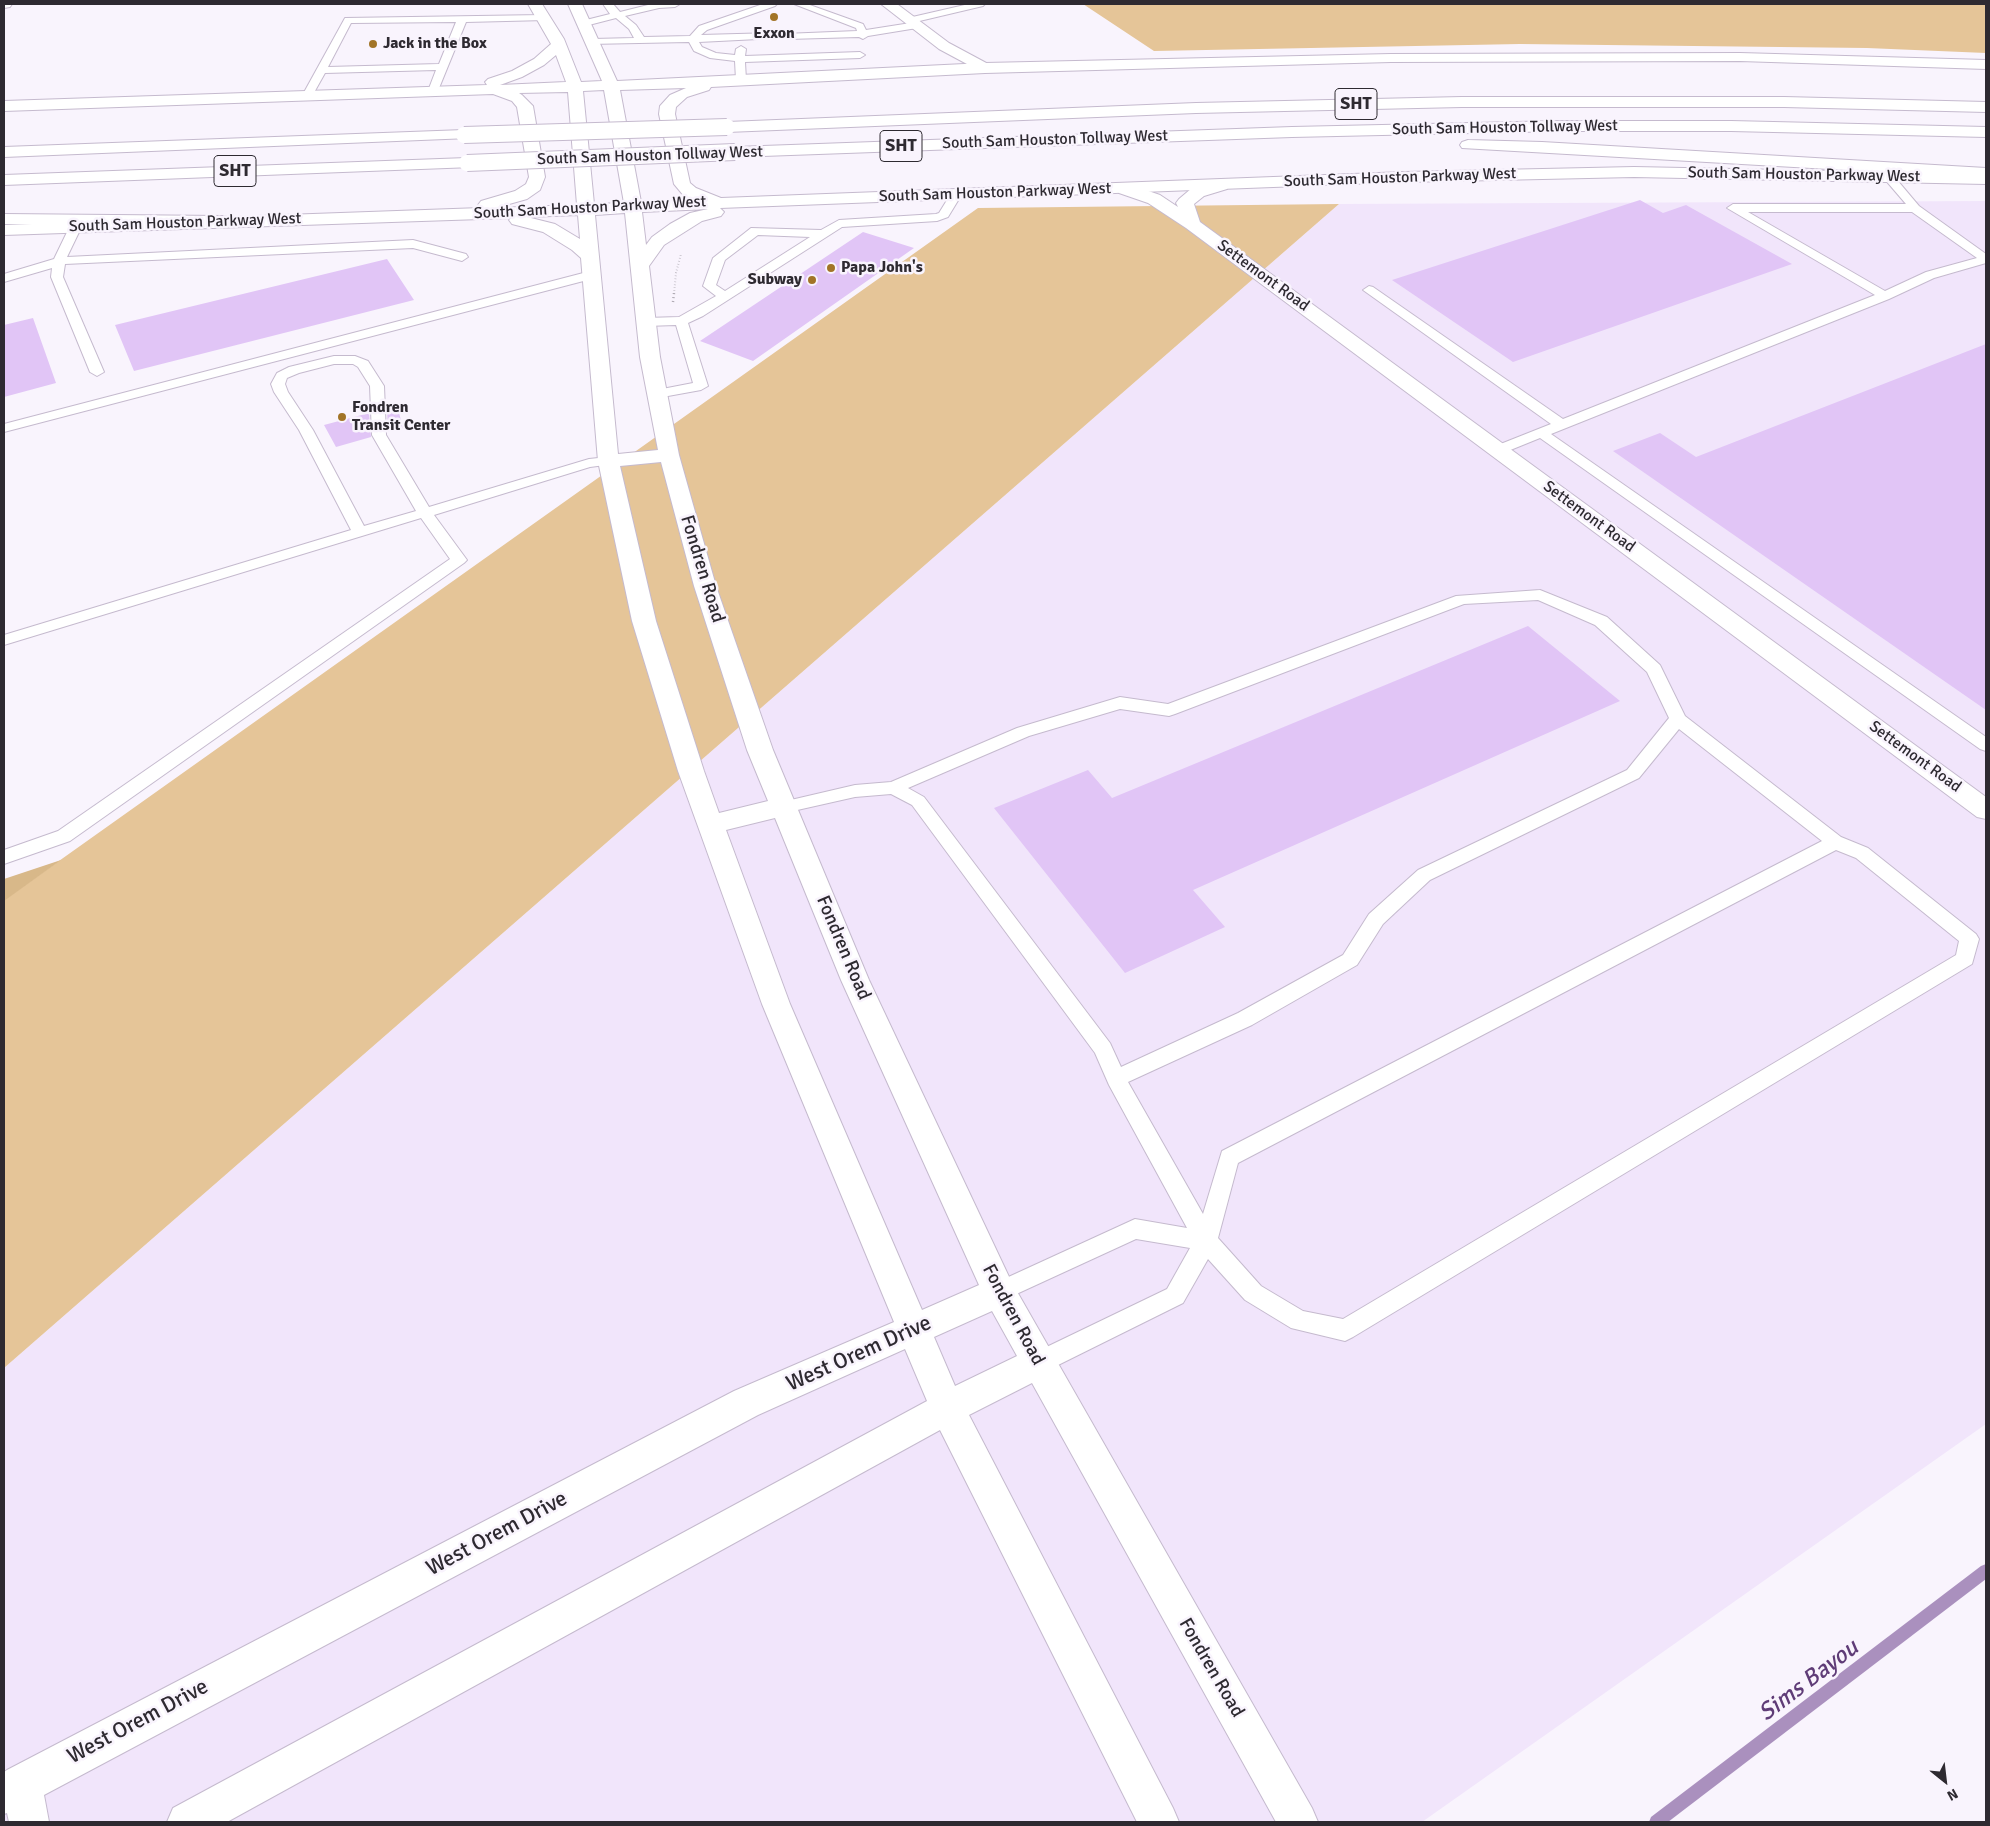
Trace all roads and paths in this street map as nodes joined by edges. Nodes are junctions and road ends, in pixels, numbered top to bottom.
1 (535, 4) edge
2 (575, 4) edge
3 (608, 4) edge
4 (675, 4) edge
5 (772, 4) edge
6 (799, 4) edge
7 (888, 4) edge
8 (980, 4) edge
9 (619, 15) junction
10 (543, 18) junction
11 (462, 19) junction
12 (914, 22) junction
13 (585, 23) junction
14 (863, 34) junction
15 (774, 36) dead end
16 (788, 36) dead end
17 (692, 39) junction
18 (641, 41) junction
19 (824, 44) junction
20 (559, 45) junction
21 (802, 45) junction
22 (763, 46) junction
23 (740, 47) junction
24 (596, 49) junction
25 (860, 55) junction
26 (1986, 64) edge
27 (442, 67) junction
28 (985, 68) junction
29 (322, 70) junction
30 (857, 75) junction
31 (742, 80) junction
32 (715, 82) junction
33 (611, 85) junction
34 (575, 86) junction
35 (494, 89) junction
36 (460, 90) junction
37 (433, 91) junction
38 (1986, 95) edge
39 (307, 96) junction
40 (1462, 102) junction
41 (4, 106) edge
42 (1986, 107) edge
43 (1986, 132) edge
44 (4, 137) edge
45 (1066, 139) junction
46 (290, 142) junction
47 (4, 152) edge
48 (1986, 173) edge
49 (1888, 176) junction
50 (1986, 179) edge
51 (4, 180) edge
52 (1222, 185) junction
53 (1125, 189) junction
54 (956, 194) junction
55 (770, 201) junction
56 (717, 202) junction
57 (633, 207) junction
58 (1916, 208) junction
59 (586, 210) junction
60 (455, 214) junction
61 (4, 219) edge
62 (222, 222) junction
63 (1192, 224) junction
64 (75, 228) junction
65 (4, 230) edge
66 (822, 234) junction
67 (681, 254) dead end
68 (462, 257) dead end
69 (1986, 259) edge
70 (59, 261) junction
71 (590, 266) junction
72 (640, 266) junction
73 (4, 278) edge
74 (1369, 290) dead end
75 (725, 296) junction
76 (1885, 296) junction
77 (676, 321) junction
78 (646, 322) junction
79 (324, 344) junction
80 (334, 360) junction
81 (97, 372) dead end
82 (657, 394) junction
83 (1562, 426) junction
84 (4, 428) edge
85 (1542, 433) junction
86 (1498, 450) junction
87 (668, 455) junction
88 (608, 461) junction
89 (425, 513) junction
90 (360, 533) junction
91 (4, 640) edge
92 (1678, 719) junction
93 (1986, 745) edge
94 (893, 788) junction
95 (1985, 807) edge
96 (784, 808) junction
97 (711, 824) junction
98 (1834, 842) junction
99 (4, 857) edge
100 (1116, 1079) junction
101 (1206, 1241) junction
102 (998, 1292) junction
103 (913, 1331) junction
104 (1038, 1363) junction
105 (947, 1408) junction
106 (12, 1789) edge
107 (29, 1822) edge
108 (187, 1822) edge
109 (1159, 1822) edge
110 (1298, 1822) edge

1 - 10 main road
2 - 13 main road, Fondren Road
3 - 9 lane
4 - 9 lane
5 - 17 lane
6 - 14 lane
7 - 12 main road
8 - 12 lane
9 - 13 lane
9 - 18 lane
10 - 11 lane
10 - 20 main road
11 - 27 lane
11 - 29 lane
12 - 14 lane
12 - 28 main road
13 - 24 main road, Fondren Road
14 - 19 lane
14 - 25 lane
15 - 22 lane
16 - 21 lane
17 - 18 lane
17 - 23 lane
17 - 23 lane
18 - 24 lane
19 - 21 lane
19 - 21 lane
19 - 25 lane
20 - 34 main road
20 - 36 main road
21 - 22 lane
22 - 23 lane
22 - 23 lane
23 - 31 lane
24 - 32 main road
24 - 33 main road, Fondren Road
25 - 30 lane
26 - 28 main road
27 - 29 lane
27 - 37 lane
28 - 30 main road
29 - 39 lane
30 - 31 main road
31 - 32 main road
32 - 33 main road
32 - 56 main road
33 - 34 main road
33 - 57 main road, Fondren Road
34 - 35 main road
34 - 59 main road
35 - 36 main road
35 - 60 main road
36 - 37 main road
37 - 39 main road
38 - 40 main road
39 - 41 main road
40 - 42 main road, South Sam Houston Tollway West / SHT
40 - 46 main road, South Sam Houston Tollway West / SHT, bridge
43 - 45 main road, South Sam Houston Tollway West / SHT
44 - 46 main road
45 - 48 main road
45 - 51 main road, South Sam Houston Tollway West / SHT, bridge
46 - 47 main road, South Sam Houston Tollway West / SHT
49 - 50 main road, South Sam Houston Parkway West
49 - 52 main road, South Sam Houston Parkway West
49 - 58 lane
52 - 53 main road, South Sam Houston Parkway West
52 - 63 main road
53 - 54 main road, South Sam Houston Parkway West
53 - 63 main road, Settemont Road
54 - 55 main road, South Sam Houston Parkway West
54 - 66 lane
55 - 56 main road, South Sam Houston Parkway West
55 - 72 main road
56 - 57 main road, South Sam Houston Parkway West
57 - 59 main road, South Sam Houston Parkway West
57 - 72 main road, Fondren Road
58 - 69 lane
58 - 76 lane
59 - 60 main road, South Sam Houston Parkway West
59 - 71 main road
60 - 62 main road, South Sam Houston Parkway West
60 - 71 main road
61 - 62 main road
62 - 64 main road, South Sam Houston Parkway West
63 - 86 main road, Settemont Road
64 - 65 main road, South Sam Houston Parkway West
64 - 70 lane
66 - 75 lane
66 - 75 lane
67 - 77 path
68 - 70 lane
69 - 76 lane
70 - 73 lane
70 - 81 lane
71 - 79 lane
71 - 88 main road
72 - 78 main road, Fondren Road
74 - 83 lane
75 - 77 lane
76 - 83 lane
77 - 78 lane
77 - 82 lane
78 - 82 main road, Fondren Road
79 - 80 lane
79 - 84 lane
80 - 89 lane
80 - 90 lane
82 - 87 main road, Fondren Road
83 - 85 lane
85 - 86 lane
85 - 93 lane
86 - 95 main road, Settemont Road
87 - 88 main road
87 - 96 main road, Fondren Road
88 - 89 lane
88 - 97 main road
89 - 90 lane
89 - 99 lane
90 - 91 lane
92 - 94 lane
92 - 98 lane
92 - 100 lane
94 - 96 lane
94 - 100 lane
96 - 97 main road
96 - 102 main road, Fondren Road
97 - 103 main road
98 - 101 lane
98 - 101 lane
100 - 101 lane
101 - 102 lane
101 - 104 lane
102 - 103 main road, West Orem Drive
102 - 104 main road, Fondren Road
103 - 105 main road
103 - 106 main road, West Orem Drive
104 - 105 main road
104 - 110 main road, Fondren Road
105 - 108 main road
105 - 109 main road
106 - 107 main road

